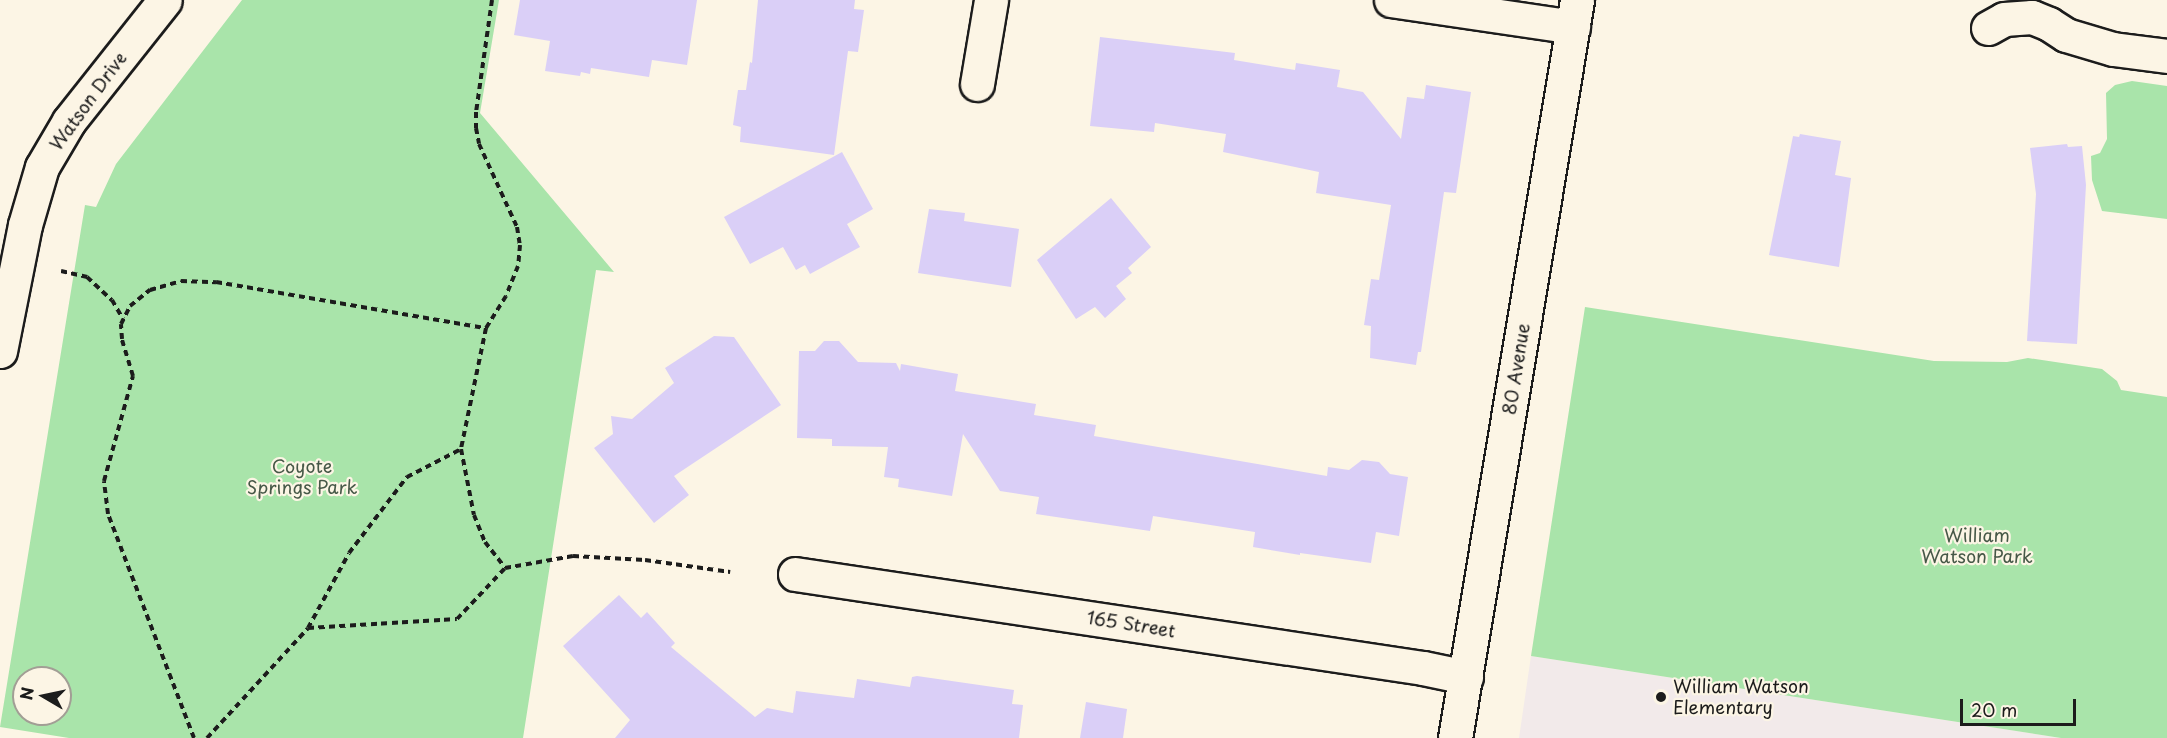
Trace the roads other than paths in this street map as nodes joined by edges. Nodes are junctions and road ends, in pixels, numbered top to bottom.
1 (165, 0) edge
2 (991, 0) edge
3 (1390, 0) edge
4 (1575, 14) edge
5 (1988, 28) dead end
6 (2167, 56) edge
7 (977, 84) dead end
8 (10, 257) edge
9 (0, 351) edge
10 (795, 574) dead end
11 (1466, 677) junction
12 (1455, 738) edge

1 - 8 street, Watson Drive
2 - 7 street
3 - 4 street
4 - 11 street, 80 Avenue
5 - 6 street
8 - 9 street, Watson Drive
10 - 11 street, 165 Street
11 - 12 street, 80 Avenue

